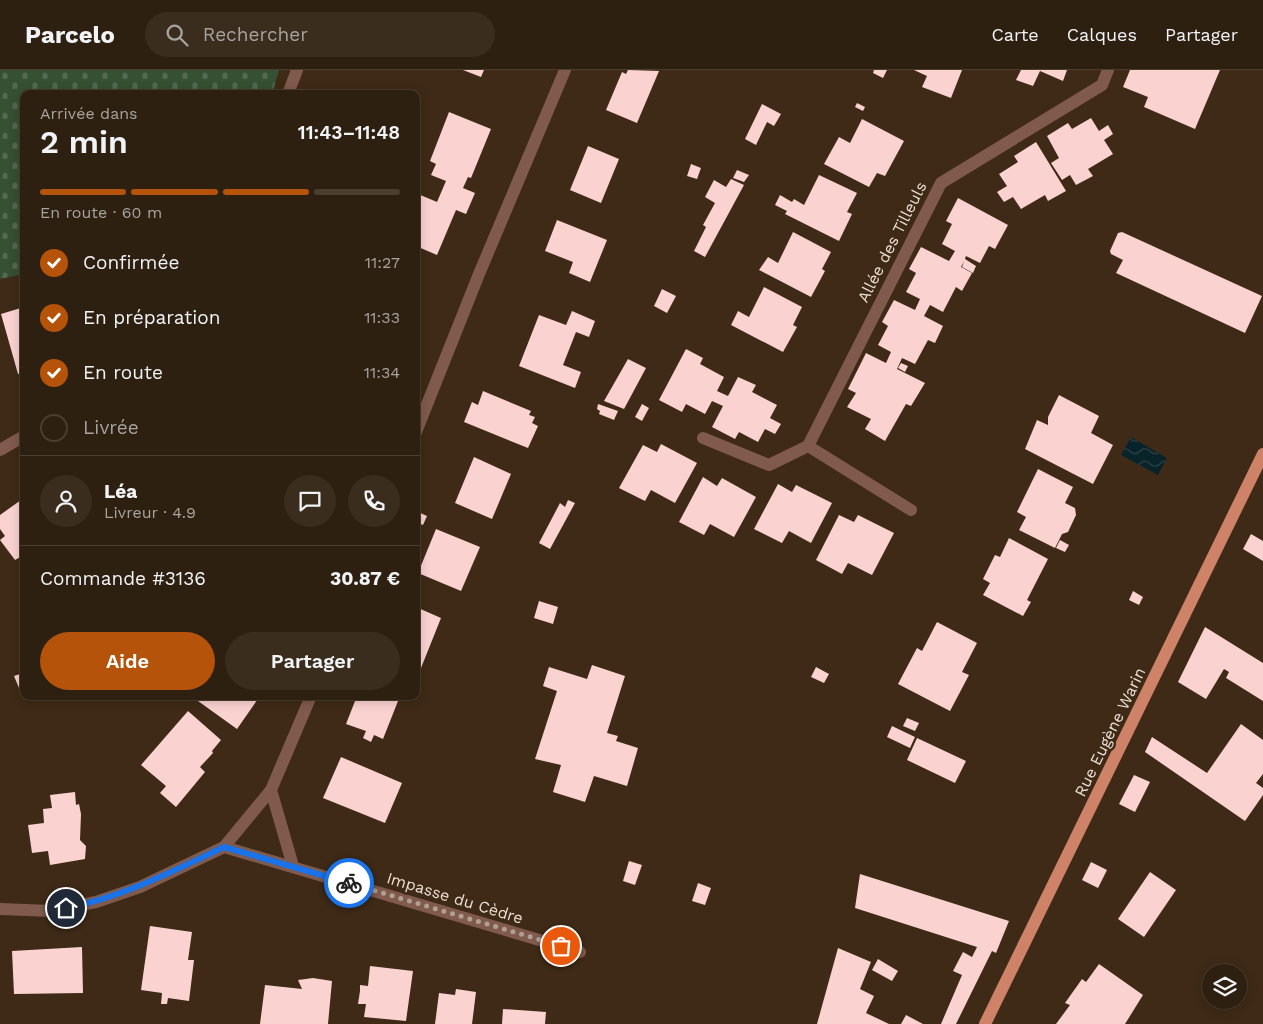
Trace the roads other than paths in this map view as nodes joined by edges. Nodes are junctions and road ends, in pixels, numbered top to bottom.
1 (297, 70) edge
2 (566, 70) edge
3 (1108, 70) edge
4 (290, 90) edge
5 (420, 422) edge
6 (20, 438) edge
7 (703, 438) dead end
8 (808, 446) junction
9 (0, 450) edge
10 (1263, 454) edge
11 (911, 510) dead end
12 (309, 700) edge
13 (271, 790) junction
14 (224, 847) junction
15 (292, 866) junction
16 (0, 909) edge
17 (580, 952) dead end
18 (984, 1024) edge

1 - 4 street
2 - 5 street
3 - 8 street, Allée des Tilleuls
6 - 9 street
7 - 8 street
8 - 11 street
10 - 18 main road, Rue Eugène Warin
12 - 13 street
13 - 14 street
13 - 15 street
14 - 15 street, Impasse du Cèdre
14 - 16 street
15 - 17 street, Impasse du Cèdre

